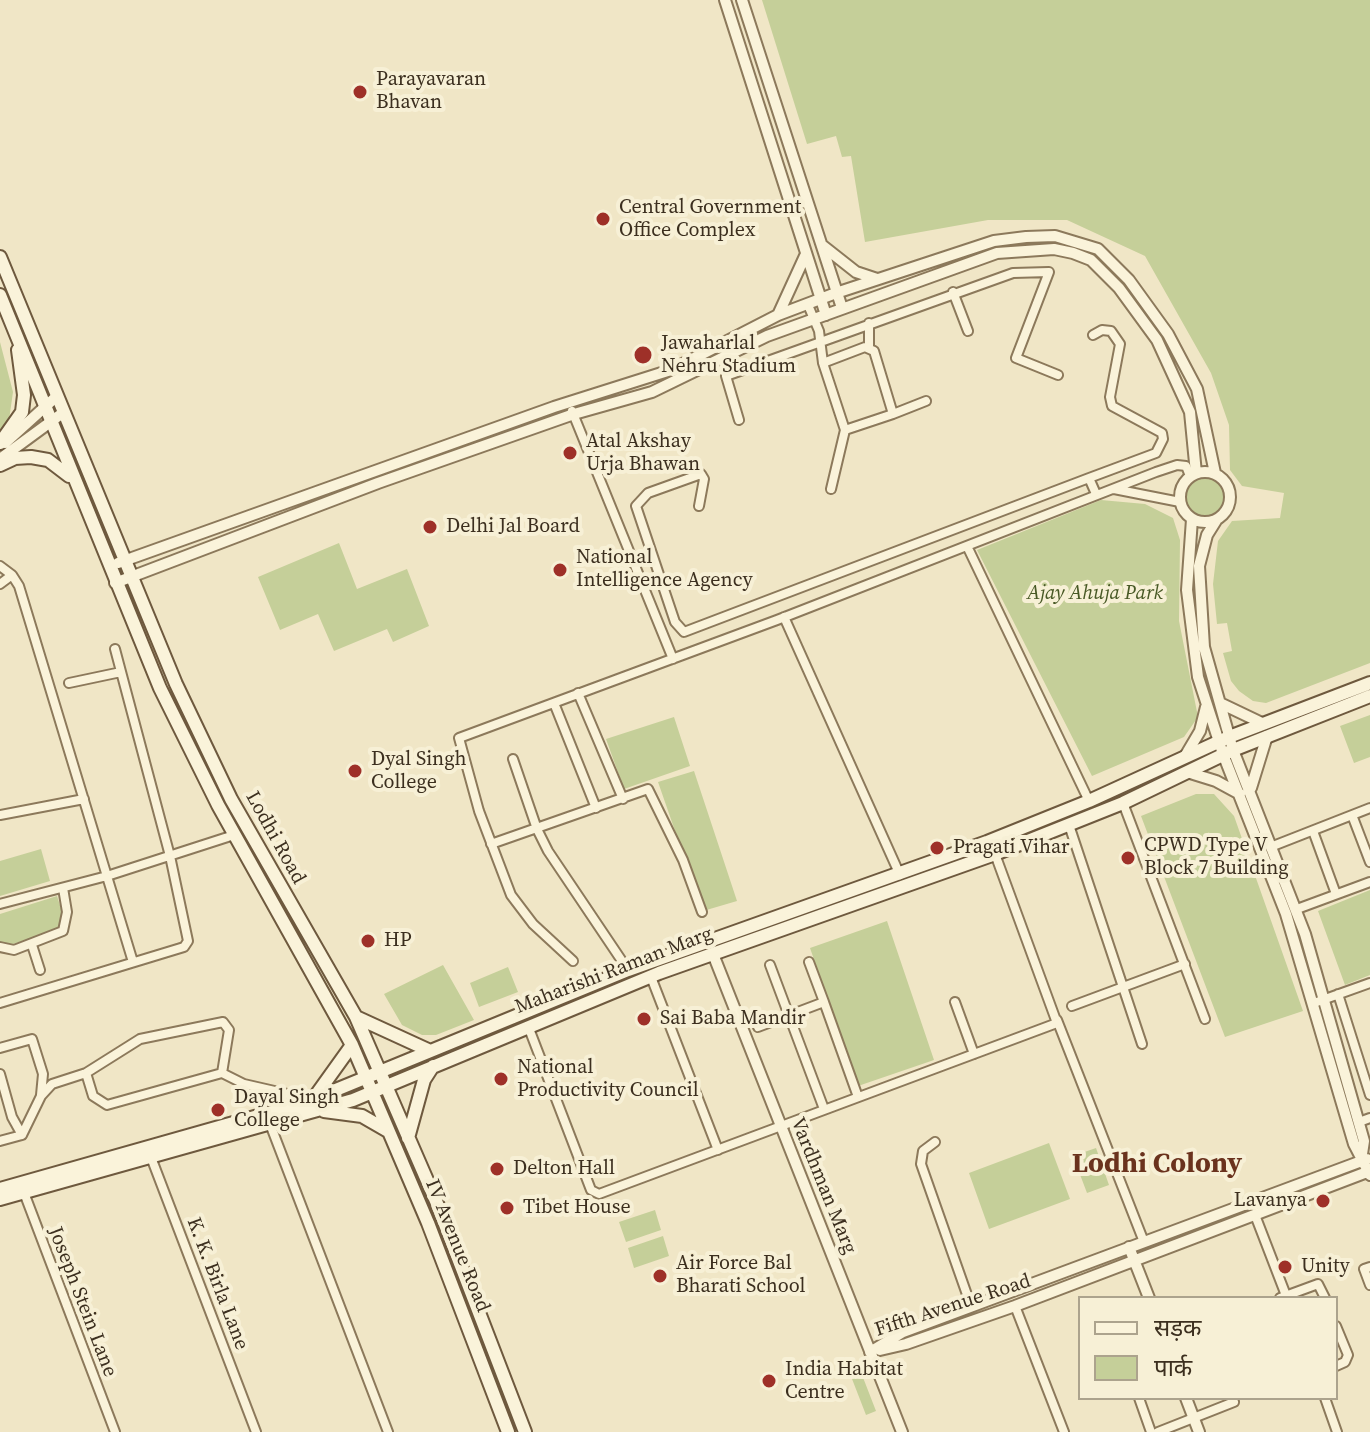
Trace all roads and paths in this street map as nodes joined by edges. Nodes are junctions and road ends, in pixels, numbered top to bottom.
1 (725, 0) edge
2 (742, 0) edge
3 (821, 245) junction
4 (805, 256) junction
5 (0, 257) edge
6 (878, 279) junction
7 (953, 292) junction
8 (836, 293) junction
9 (0, 295) edge
10 (820, 301) junction
11 (808, 305) junction
12 (842, 308) junction
13 (778, 315) junction
14 (826, 315) junction
15 (814, 320) junction
16 (869, 323) junction
17 (968, 331) dead end
18 (15, 333) junction
19 (1093, 335) dead end
20 (821, 342) junction
21 (869, 346) junction
22 (823, 363) junction
23 (1058, 375) dead end
24 (57, 396) junction
25 (926, 401) dead end
26 (568, 403) junction
27 (45, 406) junction
28 (64, 412) junction
29 (574, 414) junction
30 (893, 414) junction
31 (739, 420) dead end
32 (51, 421) junction
33 (845, 430) junction
34 (0, 445) edge
35 (0, 459) edge
36 (0, 465) edge
37 (1215, 473) junction
38 (1193, 474) junction
39 (1089, 478) junction
40 (76, 484) junction
41 (831, 489) dead end
42 (1114, 489) junction
43 (1096, 494) junction
44 (1180, 502) junction
45 (699, 506) dead end
46 (1192, 519) junction
47 (1217, 519) junction
48 (967, 546) junction
49 (124, 561) junction
50 (0, 566) edge
51 (108, 567) junction
52 (12, 575) junction
53 (131, 577) junction
54 (115, 583) junction
55 (0, 584) edge
56 (756, 606) junction
57 (784, 617) junction
58 (763, 625) junction
59 (115, 649) dead end
60 (673, 659) junction
61 (121, 672) junction
62 (69, 683) dead end
63 (1370, 683) edge
64 (578, 693) junction
65 (1370, 696) edge
66 (554, 703) junction
67 (1220, 703) junction
68 (1206, 705) junction
69 (1266, 730) junction
70 (1226, 745) junction
71 (513, 759) dead end
72 (1185, 765) junction
73 (1245, 792) junction
74 (84, 799) junction
75 (623, 799) junction
76 (1089, 801) junction
77 (1123, 803) junction
78 (596, 808) junction
79 (1370, 808) edge
80 (0, 815) edge
81 (1352, 815) junction
82 (1069, 825) junction
83 (537, 829) junction
84 (1313, 831) junction
85 (234, 835) junction
86 (491, 844) junction
87 (1273, 846) junction
88 (995, 854) junction
89 (170, 856) junction
90 (1370, 862) edge
91 (900, 875) junction
92 (107, 876) junction
93 (1370, 882) edge
94 (63, 888) junction
95 (1336, 894) junction
96 (0, 904) edge
97 (1297, 909) junction
98 (702, 912) dead end
99 (32, 945) junction
100 (0, 947) edge
101 (713, 954) junction
102 (573, 961) dead end
103 (133, 962) junction
104 (809, 962) dead end
105 (1185, 964) junction
106 (770, 965) dead end
107 (40, 970) dead end
108 (628, 970) junction
109 (651, 977) junction
110 (1370, 983) edge
111 (1123, 987) junction
112 (1338, 994) junction
113 (1319, 1001) junction
114 (824, 1002) junction
115 (955, 1002) dead end
116 (0, 1003) edge
117 (1072, 1006) dead end
118 (789, 1014) junction
119 (356, 1017) junction
120 (1205, 1019) dead end
121 (1057, 1020) junction
122 (528, 1026) junction
123 (758, 1027) dead end
124 (1142, 1044) dead end
125 (352, 1045) junction
126 (0, 1048) edge
127 (428, 1050) junction
128 (974, 1054) junction
129 (435, 1064) junction
130 (379, 1071) junction
131 (86, 1073) junction
132 (222, 1073) junction
133 (0, 1074) edge
134 (365, 1077) junction
135 (384, 1086) junction
136 (371, 1092) junction
137 (1370, 1095) edge
138 (41, 1096) junction
139 (858, 1097) junction
140 (311, 1104) junction
141 (824, 1109) junction
142 (1370, 1118) edge
143 (1359, 1122) junction
144 (270, 1124) junction
145 (780, 1127) junction
146 (388, 1131) junction
147 (22, 1135) junction
148 (408, 1138) junction
149 (0, 1141) edge
150 (935, 1142) dead end
151 (718, 1150) junction
152 (150, 1154) junction
153 (1365, 1157) edge
154 (1370, 1172) edge
155 (22, 1188) junction
156 (0, 1189) edge
157 (0, 1199) edge
158 (1255, 1215) junction
159 (1144, 1242) junction
160 (1129, 1247) junction
161 (1135, 1262) junction
162 (1370, 1267) edge
163 (1370, 1285) edge
164 (1148, 1296) edge
165 (1284, 1296) edge
166 (1287, 1296) edge
167 (1324, 1296) edge
168 (971, 1306) junction
169 (1015, 1306) junction
170 (1338, 1331) edge
171 (870, 1352) junction
172 (1338, 1365) edge
173 (1140, 1400) edge
174 (1187, 1400) edge
175 (1233, 1400) edge
176 (1326, 1400) edge
177 (1194, 1419) junction
178 (115, 1432) edge
179 (256, 1432) edge
180 (388, 1432) edge
181 (508, 1432) edge
182 (525, 1432) edge
183 (902, 1432) edge
184 (1064, 1432) edge
185 (1151, 1432) edge
186 (1158, 1432) edge
187 (1199, 1432) edge
188 (1337, 1432) edge

1 - 4 street
2 - 3 street
3 - 6 street
3 - 8 street
4 - 10 street
4 - 13 street
5 - 24 main road, Lodhi Road
6 - 8 street
6 - 37 street
7 - 16 street
7 - 17 street
7 - 23 street
8 - 10 street
8 - 12 street
9 - 18 main road, Lodhi Road
10 - 11 street
10 - 14 street
11 - 13 street
11 - 15 street
12 - 14 street
12 - 38 street
13 - 26 street
14 - 15 street
15 - 20 street
15 - 29 street
16 - 20 street
16 - 21 street
18 - 27 main road, Lodhi Road
18 - 34 main road
19 - 39 street
20 - 22 street
20 - 31 street
21 - 22 street
21 - 30 street
22 - 33 street
24 - 27 street
24 - 28 main road, Lodhi Road
25 - 30 street
26 - 29 street
26 - 49 street
27 - 32 main road, Lodhi Road
27 - 34 street
28 - 32 street
28 - 49 main road, Lodhi Road
29 - 53 street
29 - 60 street
30 - 33 street
32 - 35 street
32 - 40 main road, Lodhi Road
33 - 41 street
36 - 40 main road
37 - 38 street
37 - 47 street
38 - 42 street
38 - 44 street
39 - 43 street
39 - 56 street
40 - 51 main road, Lodhi Road
42 - 43 street
42 - 44 street
43 - 48 street
44 - 46 street
45 - 56 street
46 - 47 street
46 - 68 street
47 - 67 street
48 - 57 street
48 - 76 street
49 - 51 street
49 - 53 main road, Lodhi Road
50 - 52 street
51 - 54 main road, Lodhi Road
52 - 55 street
52 - 74 street
53 - 54 street
53 - 119 main road, Lodhi Road
54 - 85 main road, Lodhi Road
56 - 58 street
57 - 58 street
57 - 91 street
58 - 60 street
59 - 61 street
60 - 64 street
61 - 62 street
61 - 89 street
63 - 69 main road
64 - 66 street
64 - 75 street
65 - 69 main road
66 - 78 street
66 - 86 street
67 - 69 street
67 - 70 street
68 - 70 street
68 - 72 street
69 - 70 main road, Maharishi Raman Marg
69 - 73 street
70 - 72 main road, Maharishi Raman Marg
70 - 73 street
71 - 83 street
72 - 73 street
72 - 76 main road, Maharishi Raman Marg
72 - 77 main road, Maharishi Raman Marg
73 - 87 street
73 - 113 street
74 - 80 street
74 - 92 street
75 - 78 street
75 - 98 street
76 - 91 main road, Maharishi Raman Marg
77 - 82 main road, Maharishi Raman Marg
77 - 105 street
78 - 83 street
79 - 81 street
81 - 84 street
81 - 90 street
82 - 88 main road, Maharishi Raman Marg
82 - 111 street
83 - 86 street
83 - 108 street
84 - 87 street
84 - 95 street
85 - 89 street
85 - 125 main road, Lodhi Road
86 - 102 street
87 - 97 street
88 - 101 main road, Maharishi Raman Marg
88 - 121 street
89 - 92 street
89 - 103 street
91 - 108 main road, Maharishi Raman Marg
92 - 94 street
92 - 103 street
93 - 95 street
94 - 96 street
94 - 99 street
95 - 97 street
97 - 113 street
99 - 100 street
99 - 107 street
101 - 109 main road, Maharishi Raman Marg
101 - 145 street, Vardhman Marg
103 - 116 street
104 - 114 street
105 - 111 street
105 - 120 street
106 - 118 street
108 - 127 main road, Maharishi Raman Marg
109 - 122 main road, Maharishi Raman Marg
109 - 151 street
110 - 112 street
111 - 117 street
111 - 124 street
112 - 113 street
112 - 137 street
113 - 143 street
113 - 153 street
114 - 118 street
114 - 139 street
115 - 128 street
118 - 123 street
118 - 141 street
119 - 127 main road
119 - 130 main road, Lodhi Road
121 - 128 street
121 - 159 street
122 - 129 main road, Maharishi Raman Marg
122 - 151 street
125 - 134 main road, Lodhi Road
125 - 140 main road
126 - 138 street
127 - 130 main road, Maharishi Raman Marg
128 - 139 street
129 - 135 main road, Maharishi Raman Marg
129 - 148 main road
130 - 134 main road, Maharishi Raman Marg
130 - 135 main road, Lodhi Road
131 - 132 street
131 - 132 street
131 - 138 street
132 - 140 street
133 - 147 street
134 - 136 main road, IV Avenue Road
134 - 140 main road, Maharishi Raman Marg
135 - 136 main road, Maharishi Raman Marg
135 - 148 main road, Lodhi Road
136 - 140 main road, Maharishi Raman Marg
136 - 146 main road, IV Avenue Road
138 - 147 street
139 - 141 street
140 - 144 main road, Maharishi Raman Marg
140 - 146 main road
140 - 152 main road, Maharishi Raman Marg
141 - 145 street
142 - 143 street
143 - 153 street
144 - 152 main road, Maharishi Raman Marg
144 - 180 street
145 - 151 street
145 - 171 street, Vardhman Marg
146 - 181 main road, IV Avenue Road
147 - 149 street
148 - 182 main road, Lodhi Road
150 - 168 street
152 - 155 main road, Maharishi Raman Marg
152 - 179 street, K. K. Birla Lane
153 - 154 street
153 - 159 street, Fifth Avenue Road
154 - 158 street, Fifth Avenue Road
155 - 156 main road, Maharishi Raman Marg
155 - 157 main road, Maharishi Raman Marg
155 - 178 street, Joseph Stein Lane
158 - 161 street, Fifth Avenue Road
158 - 165 street
159 - 160 street, Fifth Avenue Road
160 - 161 street
160 - 168 street, Fifth Avenue Road
161 - 164 street
161 - 169 street, Fifth Avenue Road
162 - 163 street
166 - 167 street
168 - 171 street, Fifth Avenue Road
169 - 171 street, Fifth Avenue Road
169 - 184 street
170 - 172 street
171 - 183 street, Vardhman Marg
173 - 185 street
174 - 177 street
175 - 177 street
176 - 188 street
177 - 186 street
177 - 187 street

